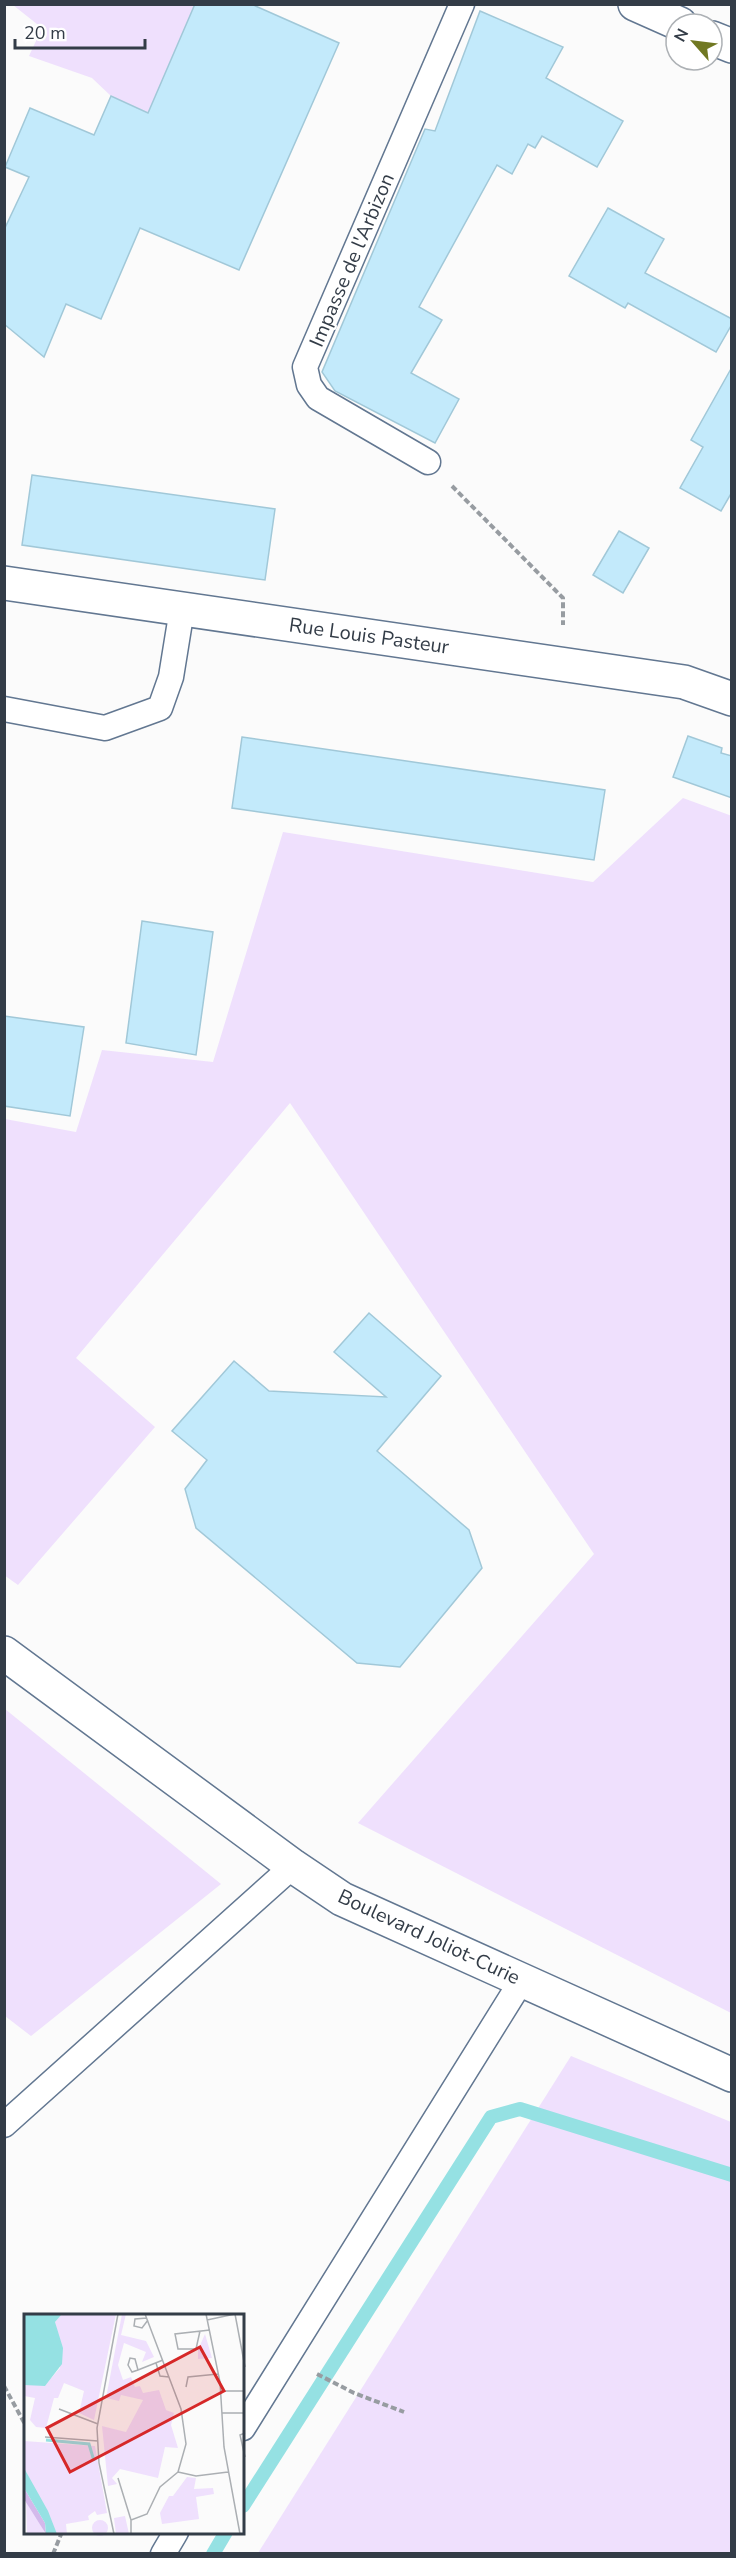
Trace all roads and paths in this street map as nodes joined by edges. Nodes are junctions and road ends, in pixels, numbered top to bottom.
1 (462, 4) edge
2 (635, 4) edge
3 (664, 17) edge
4 (428, 462) joint
5 (4, 583) edge
6 (182, 609) junction
7 (564, 664) junction
8 (732, 699) edge
9 (4, 709) edge
10 (4, 1653) edge
11 (293, 1866) junction
12 (522, 1980) junction
13 (732, 2075) edge
14 (4, 2126) edge
15 (317, 2375) dead end
16 (4, 2386) edge
17 (404, 2412) dead end
18 (24, 2422) edge
19 (244, 2426) edge
20 (61, 2534) edge
21 (175, 2534) edge
22 (53, 2553) edge
23 (163, 2553) edge

1 - 4 lane, Impasse de l'Arbizon
2 - 3 main road
4 - 7 path
5 - 6 main road, Rue Louis Pasteur
6 - 7 main road, Rue Louis Pasteur
6 - 9 lane
7 - 8 main road, Rue Louis Pasteur
10 - 11 main road, Boulevard Joliot-Curie
11 - 12 main road, Boulevard Joliot-Curie
11 - 14 lane
12 - 13 main road, Boulevard Joliot-Curie
12 - 19 lane
15 - 17 path
16 - 18 path
20 - 22 path
21 - 23 lane

